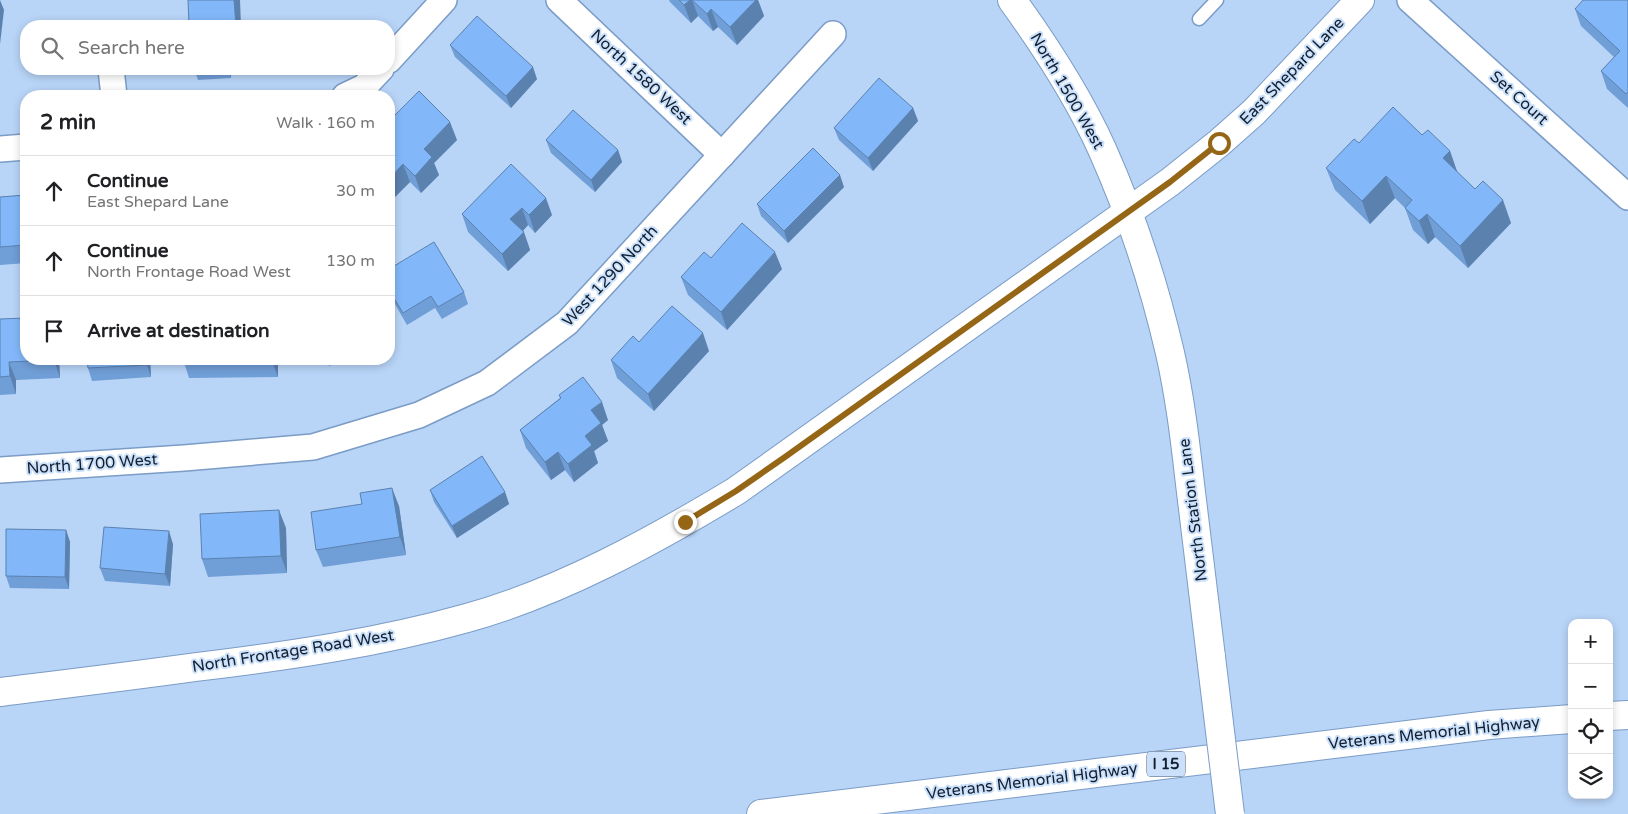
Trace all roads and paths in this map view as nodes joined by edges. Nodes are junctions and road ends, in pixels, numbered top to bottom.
1 (444, 0) edge
2 (559, 0) edge
3 (1012, 0) edge
4 (1217, 0) edge
5 (1360, 0) edge
6 (1410, 0) edge
7 (1199, 19) dead end
8 (833, 34) dead end
9 (395, 53) edge
10 (112, 75) edge
11 (374, 75) edge
12 (113, 90) edge
13 (356, 90) edge
14 (20, 147) edge
15 (0, 149) edge
16 (722, 155) junction
17 (1628, 197) edge
18 (1127, 213) junction
19 (184, 458) joint
20 (0, 470) edge
21 (0, 692) edge
22 (1628, 715) edge
23 (1613, 716) edge
24 (1568, 719) edge
25 (761, 814) edge
26 (1230, 814) edge

1 - 9 street
2 - 16 street, North 1580 West
3 - 18 main road, North 1500 West
4 - 7 lane
5 - 18 main road, East Shepard Lane
6 - 17 street, Set Court
8 - 16 street, West 1290 North
10 - 12 street
11 - 13 street
14 - 15 street
16 - 19 street, West 1290 North
18 - 21 main road, North Frontage Road West
18 - 26 main road, North Station Lane, bridge
19 - 20 street, North 1700 West
22 - 23 main road
24 - 25 main road, Veterans Memorial Highway / I 15

